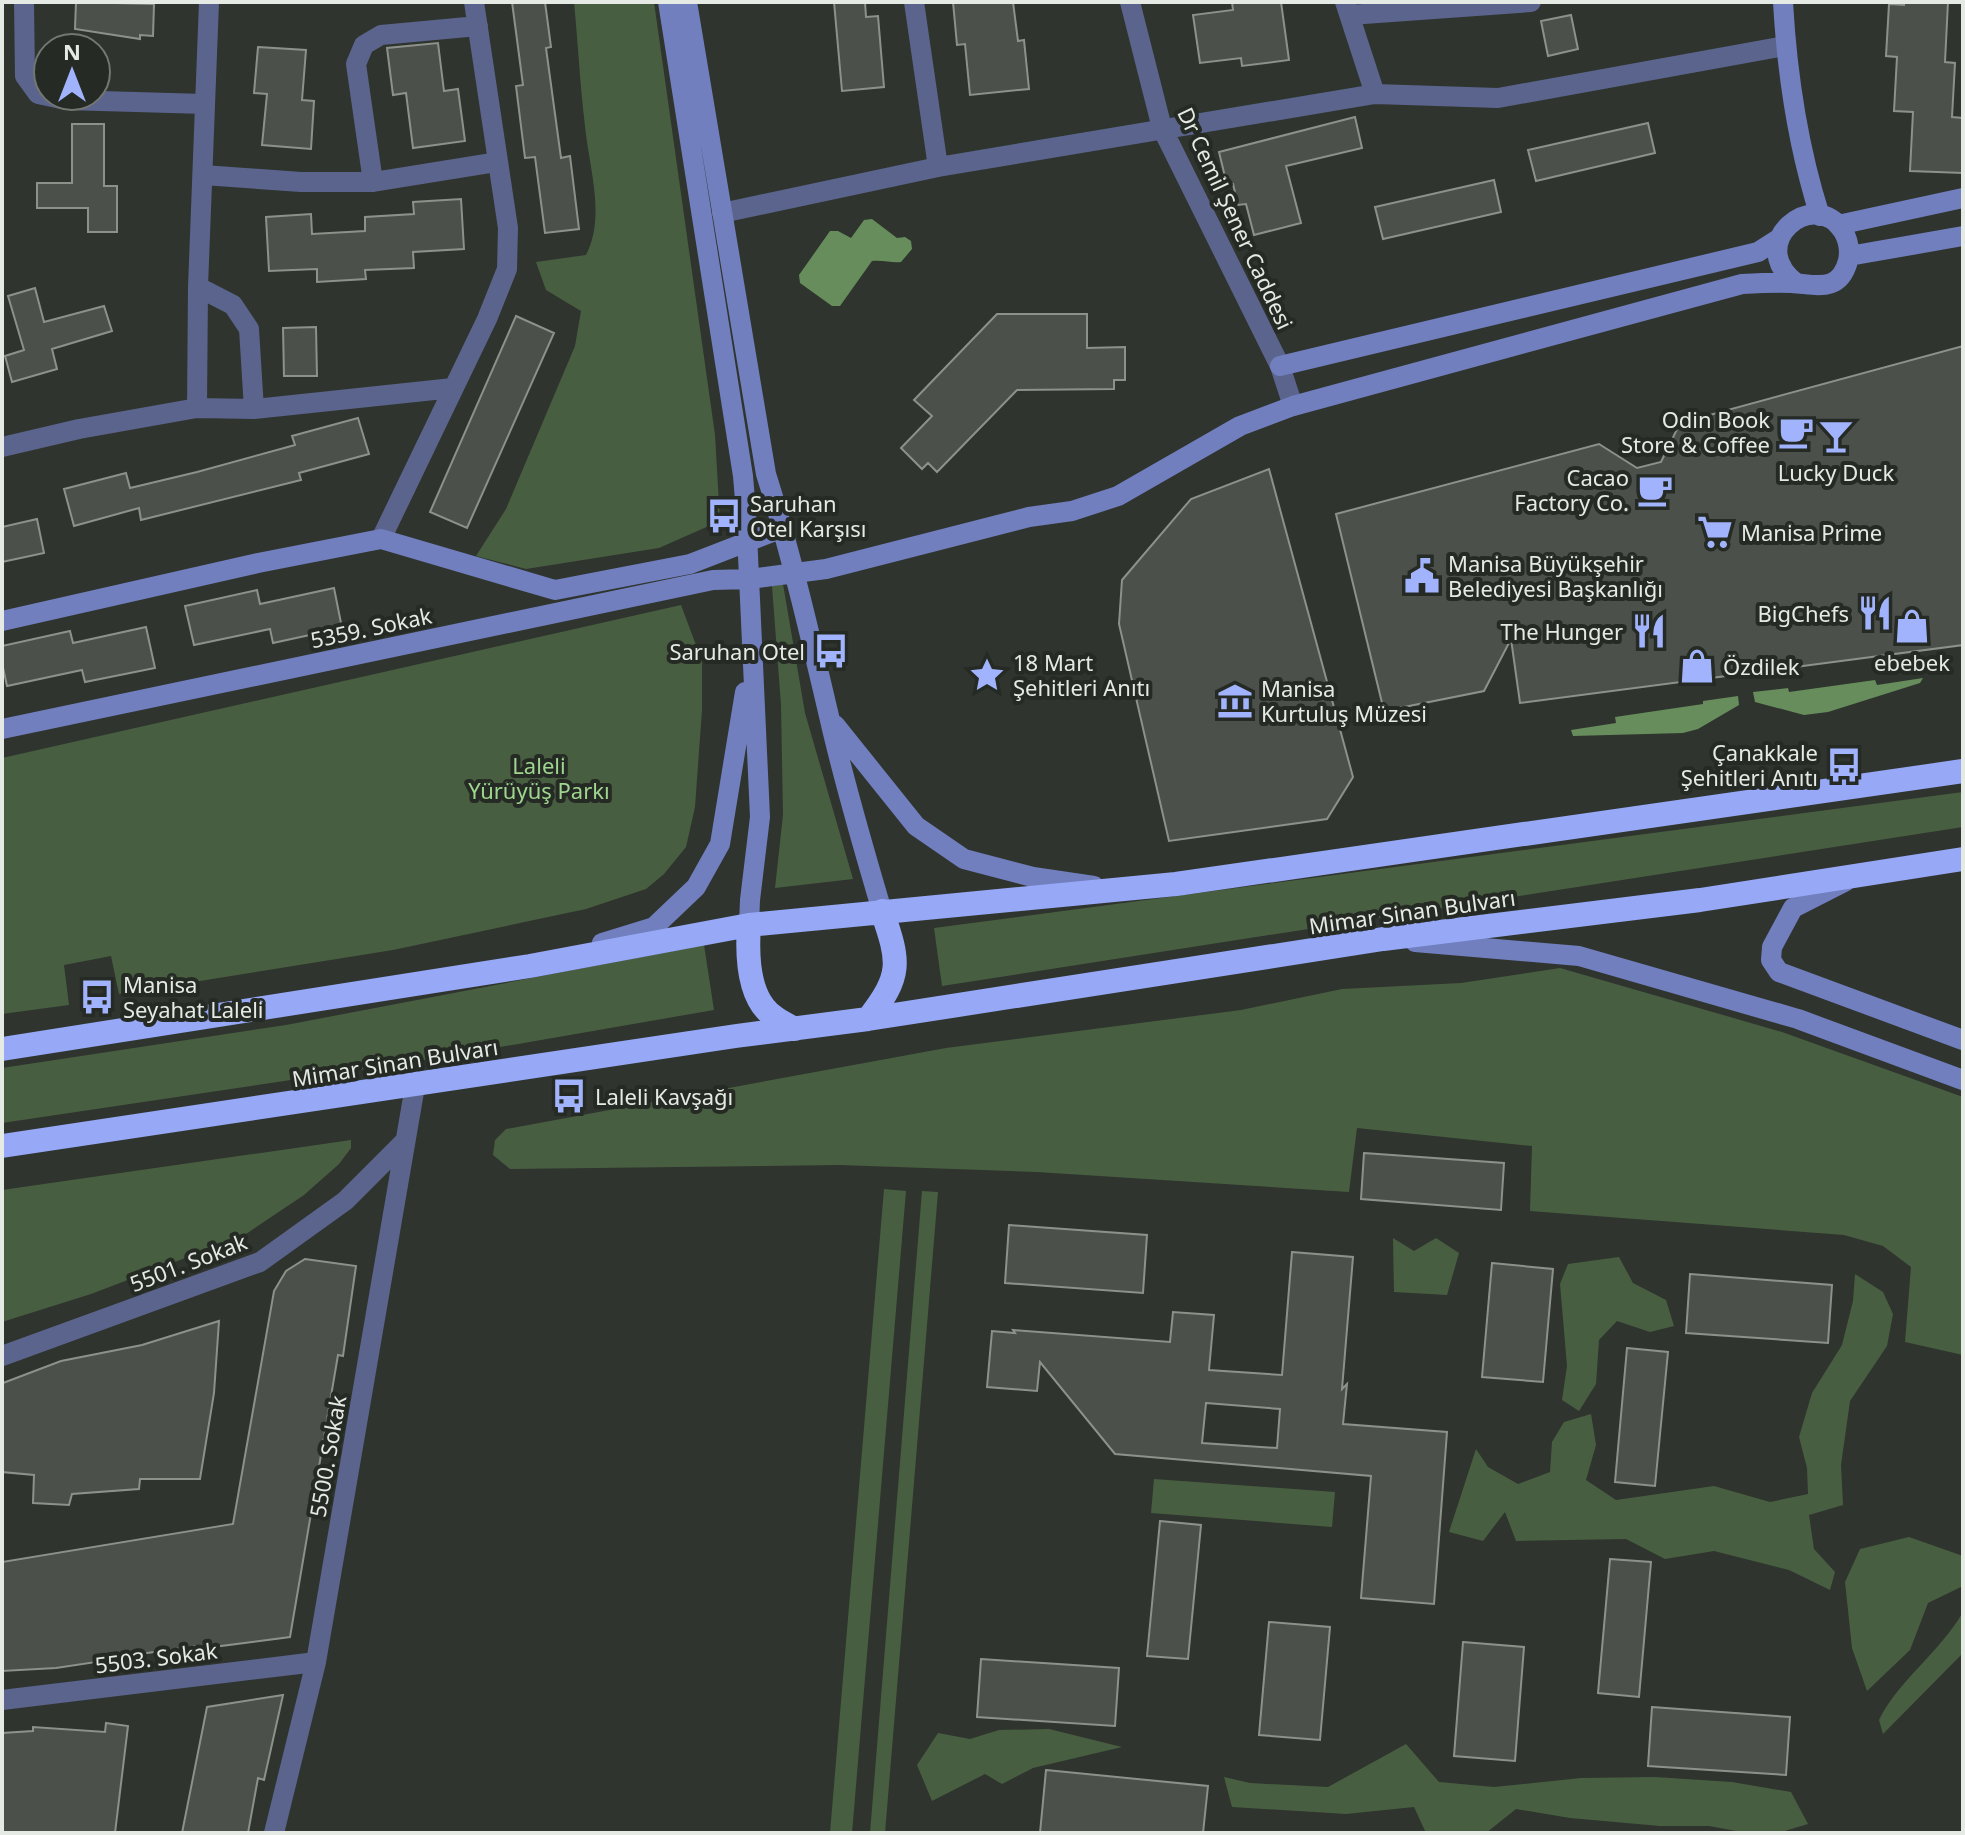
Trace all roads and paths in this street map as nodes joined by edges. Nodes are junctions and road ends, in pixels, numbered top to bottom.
1 (24, 2) edge
2 (209, 2) edge
3 (474, 2) edge
4 (668, 2) edge
5 (687, 2) edge
6 (914, 2) edge
7 (1130, 2) edge
8 (1531, 2) edge
9 (1783, 2) edge
10 (1348, 9) edge
11 (478, 26) junction
12 (23, 37) junction
13 (2, 46) edge
14 (1785, 46) junction
15 (1375, 94) junction
16 (205, 104) junction
17 (1162, 128) junction
18 (497, 162) junction
19 (938, 167) junction
20 (203, 175) junction
21 (1809, 180) junction
22 (373, 182) junction
23 (1963, 198) edge
24 (722, 213) junction
25 (1829, 220) junction
26 (1786, 230) junction
27 (1963, 236) edge
28 (1849, 256) junction
29 (1796, 283) junction
30 (198, 287) junction
31 (1280, 366) junction
32 (453, 388) junction
33 (1293, 406) junction
34 (197, 408) junction
35 (254, 409) junction
36 (2, 447) edge
37 (783, 528) junction
38 (381, 539) junction
39 (748, 540) junction
40 (793, 573) junction
41 (750, 579) junction
42 (2, 621) edge
43 (751, 657) junction
44 (829, 718) junction
45 (2, 729) edge
46 (1963, 771) edge
47 (1963, 859) edge
48 (1862, 874) junction
49 (1122, 889) junction
50 (882, 911) junction
51 (749, 925) junction
52 (1383, 939) junction
53 (530, 966) junction
54 (868, 1019) junction
55 (795, 1029) junction
56 (1963, 1040) edge
57 (2, 1049) edge
58 (1963, 1080) edge
59 (415, 1086) junction
60 (404, 1142) junction
61 (2, 1146) edge
62 (2, 1356) edge
63 (316, 1662) junction
64 (2, 1700) edge
65 (274, 1833) edge

1 - 12 street
2 - 16 street
3 - 11 street
4 - 39 street
5 - 24 street
6 - 19 street
7 - 17 street, Dr Cemil Şener Caddesi
8 - 10 street
9 - 14 street
10 - 15 street
11 - 18 street
11 - 22 street
12 - 13 street
12 - 16 street
14 - 15 street
14 - 21 street
15 - 17 street
16 - 20 street
17 - 19 street
17 - 31 street, Dr Cemil Şener Caddesi
18 - 22 street
18 - 32 street
19 - 24 street
20 - 22 street
20 - 30 street
21 - 25 street
21 - 26 street
23 - 25 street
24 - 37 street
25 - 26 street
25 - 28 street
26 - 29 street
26 - 31 street
27 - 28 street
28 - 29 street
29 - 33 street, 5359. Sokak
30 - 34 street
30 - 35 street
31 - 33 street, Dr Cemil Şener Caddesi
32 - 35 street
32 - 38 street
33 - 40 street, 5359. Sokak
34 - 35 street
34 - 36 street
37 - 39 street
37 - 40 street
38 - 39 street
38 - 42 street
39 - 41 street
40 - 41 street, 5359. Sokak
40 - 44 street
41 - 43 street
41 - 45 street, 5359. Sokak
43 - 51 street
43 - 53 street
44 - 49 street
44 - 50 street
46 - 49 highway
47 - 48 highway, Mimar Sinan Bulvarı
48 - 52 highway, Mimar Sinan Bulvarı
48 - 56 street
49 - 50 highway
50 - 51 highway
50 - 54 highway
51 - 53 highway
51 - 55 highway
52 - 54 highway, Mimar Sinan Bulvarı
52 - 58 street
53 - 57 highway
54 - 55 highway
55 - 59 highway, Mimar Sinan Bulvarı
59 - 60 street, 5500. Sokak
59 - 61 highway, Mimar Sinan Bulvarı
60 - 62 street, 5501. Sokak
60 - 63 street, 5500. Sokak
63 - 64 street, 5503. Sokak
63 - 65 street, 5500. Sokak

